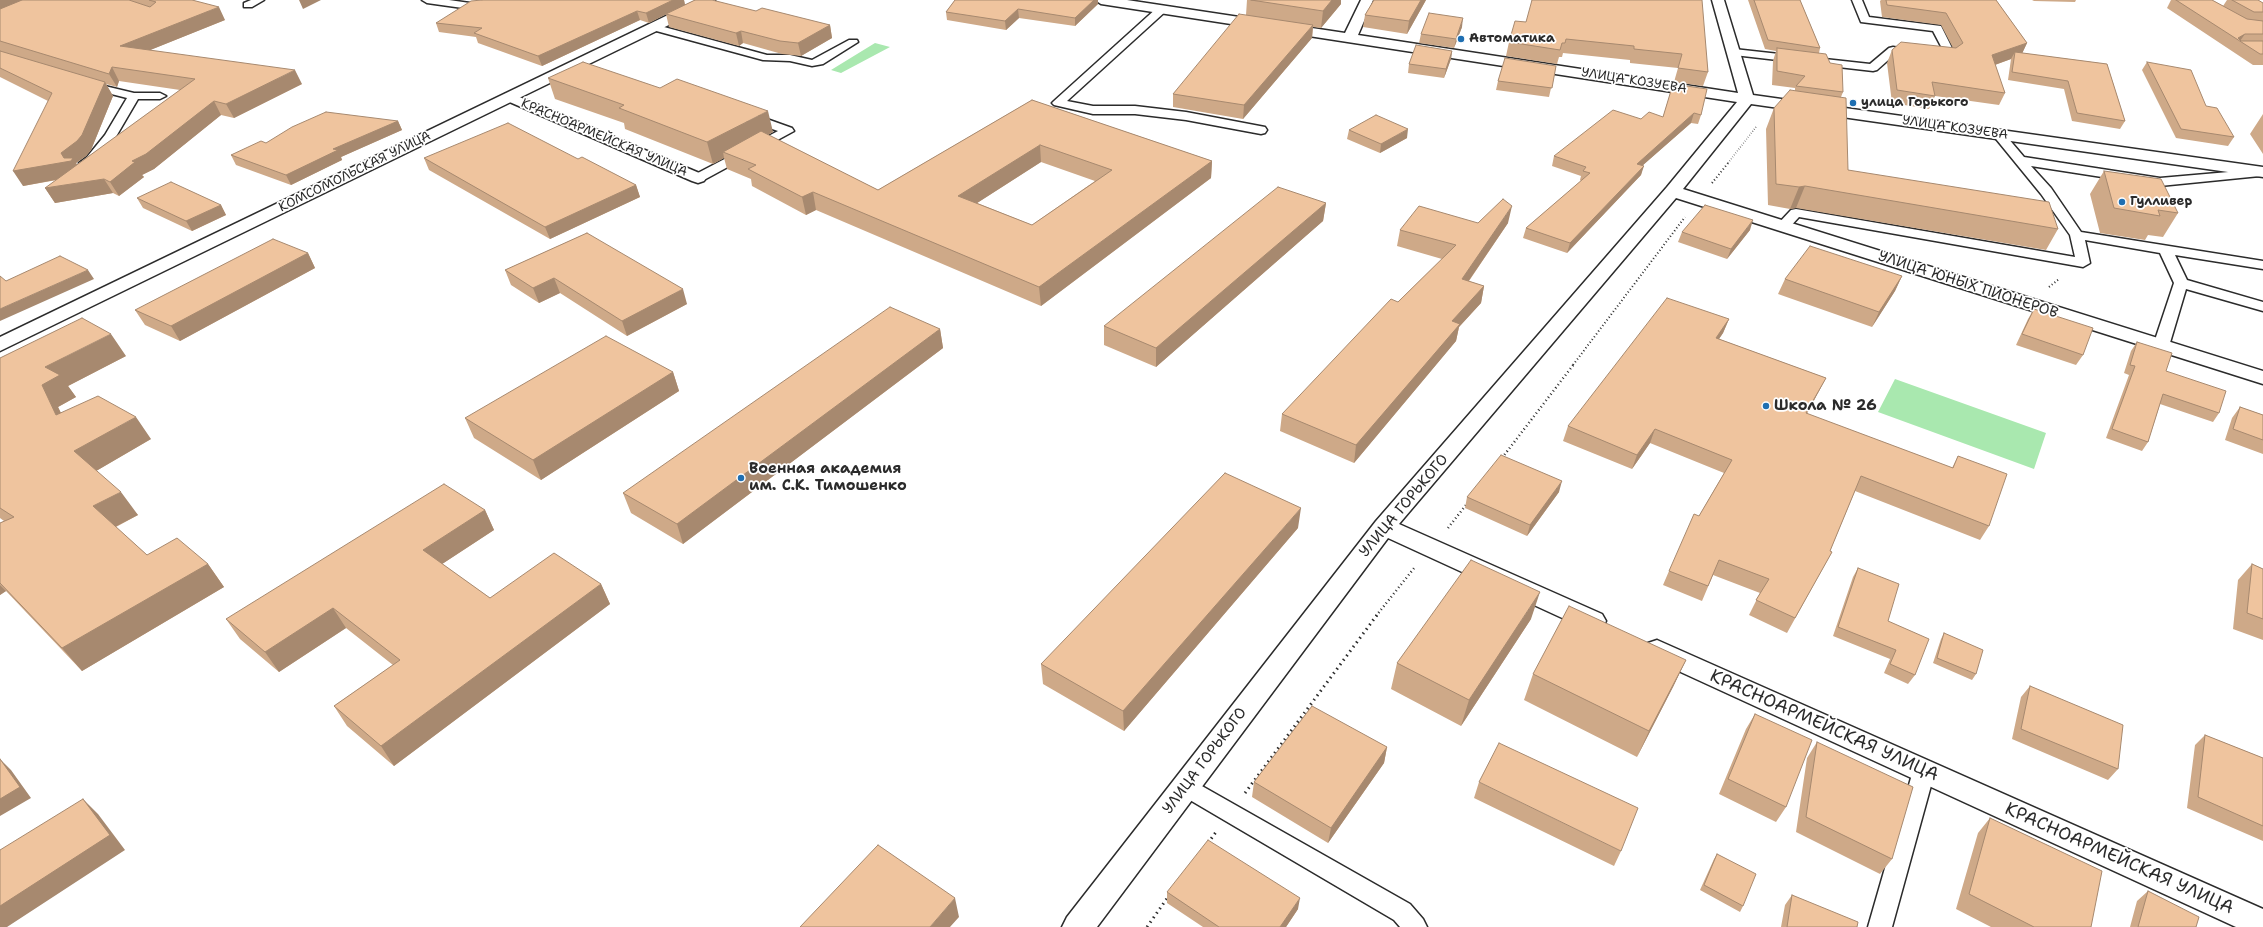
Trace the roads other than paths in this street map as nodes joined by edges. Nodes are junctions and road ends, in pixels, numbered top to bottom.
1 (259, 0) edge
2 (427, 0) edge
3 (501, 0) edge
4 (709, 0) edge
5 (1101, 0) edge
6 (1367, 0) edge
7 (1718, 0) edge
8 (1857, 0) edge
9 (248, 5) dead end
10 (1162, 9) junction
11 (653, 27) junction
12 (1350, 38) junction
13 (854, 42) dead end
14 (1734, 52) junction
15 (78, 81) edge
16 (134, 96) junction
17 (160, 96) edge
18 (510, 97) junction
19 (1747, 99) junction
20 (738, 112) edge
21 (1261, 130) dead end
22 (1998, 134) junction
23 (2020, 160) junction
24 (77, 168) edge
25 (2262, 172) edge
26 (698, 178) joint
27 (1673, 191) junction
28 (1783, 226) junction
29 (2077, 235) junction
30 (2166, 250) junction
31 (2263, 265) edge
32 (2181, 283) junction
33 (2263, 307) edge
34 (0, 345) edge
35 (2161, 346) junction
36 (2263, 378) edge
37 (1384, 527) junction
38 (1924, 771) junction
39 (1186, 786) junction
40 (2263, 924) edge
41 (1078, 927) edge
42 (1415, 927) edge
43 (1880, 927) edge

1 - 9 lane
2 - 3 lane
4 - 11 street, КОМСОМОЛЬСКАЯ УЛИЦА
5 - 10 street, УЛИЦА КОЗУЕВА
6 - 12 street
7 - 14 street
8 - 14 lane
10 - 12 street, УЛИЦА КОЗУЕВА
10 - 21 lane
11 - 13 lane
11 - 18 street, КОМСОМОЛЬСКАЯ УЛИЦА
12 - 19 street, УЛИЦА КОЗУЕВА
14 - 19 street
15 - 16 lane
16 - 17 lane
16 - 24 lane
18 - 26 street, КРАСНОАРМЕЙСКАЯ УЛИЦА
18 - 34 street, КОМСОМОЛЬСКАЯ УЛИЦА
19 - 22 street, УЛИЦА КОЗУЕВА
19 - 27 street, УЛИЦА ГОРЬКОГО
20 - 26 lane
22 - 23 lane
22 - 25 street, УЛИЦА КОЗУЕВА
23 - 25 lane
23 - 29 lane
27 - 28 street, УЛИЦА ЮНЫХ ПИОНЕРОВ
27 - 37 street, УЛИЦА ГОРЬКОГО
28 - 29 lane
28 - 35 street, УЛИЦА ЮНЫХ ПИОНЕРОВ
29 - 30 lane
30 - 31 lane
30 - 32 lane
32 - 33 lane
32 - 35 lane
35 - 36 street, УЛИЦА ЮНЫХ ПИОНЕРОВ
37 - 38 street, КРАСНОАРМЕЙСКАЯ УЛИЦА
37 - 39 street, УЛИЦА ГОРЬКОГО
38 - 40 street, КРАСНОАРМЕЙСКАЯ УЛИЦА
38 - 43 lane
39 - 41 street, УЛИЦА ГОРЬКОГО
39 - 42 lane

